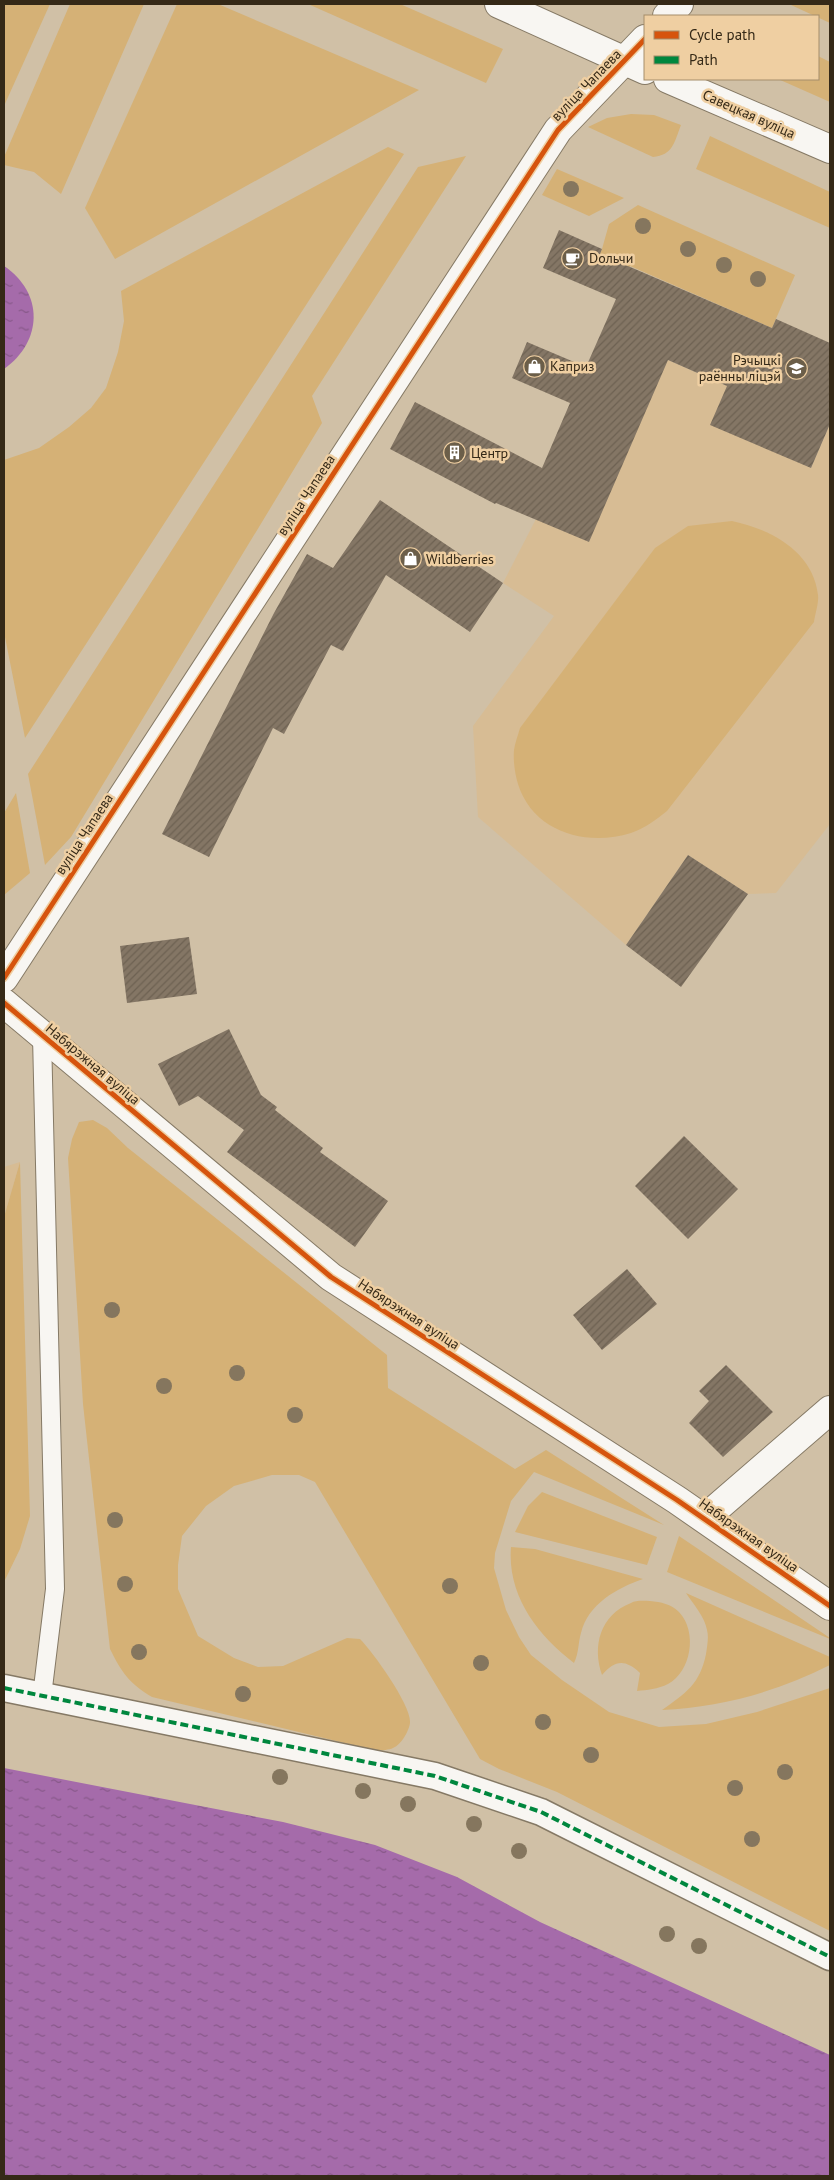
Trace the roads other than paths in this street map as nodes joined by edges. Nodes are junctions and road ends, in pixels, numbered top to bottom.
1 (500, 4) edge
2 (680, 4) edge
3 (669, 15) edge
4 (644, 42) edge
5 (635, 65) edge
6 (670, 80) edge
7 (830, 149) edge
8 (4, 978) edge
9 (4, 1003) edge
10 (42, 1036) junction
11 (830, 1410) edge
12 (706, 1518) junction
13 (830, 1606) edge
14 (4, 1688) edge
15 (42, 1696) junction
16 (830, 1957) edge

1 - 5 street
2 - 3 street
4 - 5 street, вуліца Чапаева
5 - 8 street, вуліца Чапаева
6 - 7 street, Савецкая вуліца
9 - 10 street, Набярэжная вуліца
10 - 12 street, Набярэжная вуліца
10 - 15 lane
11 - 12 street
12 - 13 street, Набярэжная вуліца
14 - 15 street
15 - 16 street

